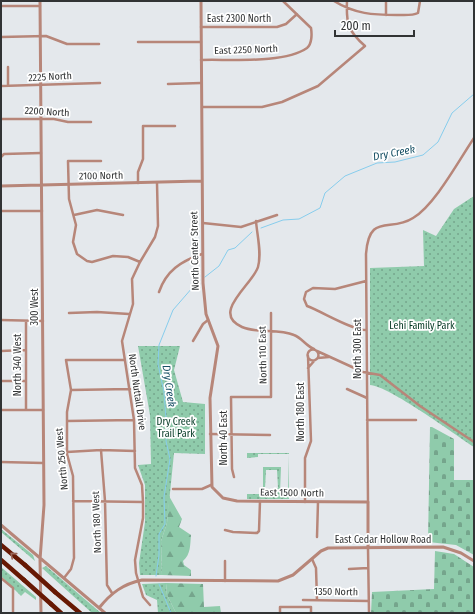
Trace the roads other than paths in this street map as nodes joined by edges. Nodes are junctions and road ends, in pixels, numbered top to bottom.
1 (40, 1) edge
2 (201, 1) edge
3 (283, 1) edge
4 (334, 1) edge
5 (347, 1) edge
6 (386, 1) edge
7 (420, 1) edge
8 (1, 6) edge
9 (40, 6) junction
10 (346, 9) junction
11 (297, 14) junction
12 (386, 15) junction
13 (201, 27) junction
14 (1, 36) edge
15 (40, 36) junction
16 (138, 42) dead end
17 (201, 42) junction
18 (99, 44) dead end
19 (201, 60) junction
20 (8, 67) dead end
21 (100, 83) dead end
22 (201, 83) junction
23 (168, 84) dead end
24 (1, 86) edge
25 (8, 86) junction
26 (40, 86) junction
27 (201, 107) junction
28 (1, 119) edge
29 (41, 119) junction
30 (92, 122) dead end
31 (175, 126) dead end
32 (474, 138) edge
33 (41, 153) junction
34 (1, 157) edge
35 (101, 161) dead end
36 (201, 181) junction
37 (138, 183) junction
38 (157, 183) junction
39 (68, 184) junction
40 (42, 185) junction
41 (1, 186) edge
42 (42, 211) junction
43 (1, 212) edge
44 (74, 215) junction
45 (123, 215) dead end
46 (277, 215) dead end
47 (256, 221) junction
48 (202, 223) junction
49 (202, 254) junction
50 (140, 262) junction
51 (366, 281) junction
52 (159, 292) dead end
53 (69, 313) dead end
54 (270, 313) dead end
55 (129, 314) junction
56 (208, 319) junction
57 (1, 320) edge
58 (26, 321) junction
59 (43, 321) junction
60 (366, 330) junction
61 (270, 331) junction
62 (192, 341) dead end
63 (303, 342) junction
64 (26, 350) junction
65 (315, 350) junction
66 (1, 351) edge
67 (308, 355) junction
68 (329, 357) junction
69 (316, 359) junction
70 (124, 360) junction
71 (308, 368) junction
72 (366, 372) junction
73 (1, 380) edge
74 (26, 381) junction
75 (130, 389) junction
76 (347, 389) dead end
77 (71, 390) junction
78 (232, 397) joint
79 (367, 398) junction
80 (1, 410) edge
81 (26, 410) junction
82 (43, 410) junction
83 (134, 420) junction
84 (367, 420) junction
85 (416, 420) dead end
86 (67, 421) junction
87 (210, 434) junction
88 (231, 434) junction
89 (270, 435) dead end
90 (474, 442) edge
91 (101, 450) junction
92 (135, 451) junction
93 (67, 452) junction
94 (1, 462) edge
95 (43, 463) junction
96 (234, 477) dead end
97 (212, 485) junction
98 (173, 489) dead end
99 (73, 501) junction
100 (105, 501) junction
101 (260, 501) junction
102 (143, 502) junction
103 (305, 502) junction
104 (318, 502) junction
105 (368, 502) junction
106 (1, 525) edge
107 (225, 530) dead end
108 (317, 537) dead end
109 (1, 545) edge
110 (368, 547) junction
111 (312, 559) junction
112 (1, 560) edge
113 (40, 560) junction
114 (225, 561) dead end
115 (474, 561) edge
116 (368, 568) junction
117 (349, 569) dead end
118 (1, 578) edge
119 (64, 578) junction
120 (138, 581) junction
121 (225, 581) junction
122 (112, 593) junction
123 (303, 600) dead end
124 (317, 600) junction
125 (368, 601) junction
126 (150, 605) dead end
127 (99, 608) junction
128 (13, 613) edge
129 (41, 613) edge
130 (61, 613) edge
131 (80, 613) edge
132 (104, 613) edge
133 (280, 613) edge
134 (311, 613) edge
135 (369, 613) edge

1 - 9 street, 300 West
2 - 13 street, North Center Street
3 - 11 street
4 - 10 street
5 - 10 street
6 - 12 street
7 - 12 street
8 - 9 street
9 - 15 street, 300 West
10 - 12 street
10 - 27 street
11 - 13 street, East 2300 North
11 - 19 street, East 2250 North
13 - 17 street, North Center Street
14 - 15 street
15 - 18 street
15 - 26 street, 300 West
16 - 17 street
17 - 19 street, North Center Street
19 - 22 street, North Center Street
20 - 25 street
21 - 26 street, 2225 North
22 - 23 street
22 - 27 street, North Center Street
24 - 25 street, 2225 North
25 - 26 street, 2225 North
26 - 29 street, 300 West
27 - 36 street, North Center Street
28 - 29 street, 2200 North
29 - 30 street, 2200 North
29 - 33 street, 300 West
31 - 37 street
32 - 51 street, North 300 East
33 - 34 street
33 - 40 street, 300 West
35 - 39 street
36 - 38 street, 2100 North
36 - 48 street, North Center Street
37 - 38 street, 2100 North
37 - 39 street, 2100 North
38 - 50 street, North Nuttall Drive
39 - 40 street, 2100 North
39 - 44 street
40 - 41 street, 2100 North
40 - 42 street, 300 West
42 - 43 street
42 - 59 street, 300 West
44 - 45 street
44 - 50 street
46 - 47 street
47 - 48 street
47 - 61 street
48 - 49 street, North Center Street
49 - 52 street
49 - 56 street, North Center Street
50 - 55 street, North Nuttall Drive
51 - 60 street, North 300 East
51 - 60 street
53 - 55 street
54 - 61 street, North 110 East
55 - 70 street, North Nuttall Drive
56 - 62 street
56 - 87 street, North Center Street
57 - 58 street
58 - 59 street
58 - 64 street, North 340 West
59 - 82 street, 300 West
60 - 72 street, North 300 East
61 - 63 street
61 - 78 street, North 110 East
63 - 65 street
63 - 67 street
64 - 66 street
64 - 74 street, North 340 West
65 - 67 street
65 - 68 street
65 - 69 street
67 - 69 street
67 - 71 street, North 180 East
68 - 69 street
68 - 72 street
69 - 71 street, North 180 East
70 - 75 street, North Nuttall Drive
70 - 77 street, North 250 West
71 - 103 street, North 180 East
72 - 79 street, North 300 East
72 - 90 street
73 - 74 street
74 - 81 street, North 340 West
75 - 77 street
75 - 83 street, North Nuttall Drive
76 - 79 street
77 - 86 street, North 250 West
78 - 88 street, North 40 East
79 - 84 street, North 300 East
80 - 81 street
81 - 82 street
82 - 95 street, 300 West
83 - 86 street
83 - 92 street, North Nuttall Drive
84 - 85 street
84 - 105 street, North 300 East
86 - 93 street, North 250 West
87 - 88 street
87 - 97 street, North Center Street
88 - 89 street
88 - 96 street, North 40 East
91 - 92 street
91 - 93 street
91 - 100 street, North 180 West
92 - 102 street, North Nuttall Drive
93 - 99 street, North 250 West
94 - 95 street
95 - 113 street, 300 West
97 - 98 street
97 - 101 street, East 1500 North
99 - 100 street
99 - 119 street, North 250 West
100 - 102 street
100 - 122 street, North 180 West
101 - 103 street, East 1500 North
101 - 107 street
102 - 120 street, North Nuttall Drive
103 - 104 street, East 1500 North
104 - 105 street, East 1500 North
104 - 108 street
105 - 110 street, North 300 East
106 - 113 street
131 -> 109 highway, bridge
110 - 111 street, East Cedar Hollow Road
110 - 115 street, East Cedar Hollow Road
110 - 116 street, North 300 East
111 - 121 street, East Cedar Hollow Road
111 - 124 street
112 - 130 highway, bridge
113 - 119 street
113 - 129 street, 300 West
114 - 121 street
116 - 117 street
116 - 125 street, North 300 East
118 - 128 street
119 - 127 street
120 - 121 street, East Cedar Hollow Road
120 - 122 street
120 - 126 street, North Nuttall Drive
122 - 127 street
123 - 124 street, 1350 North
124 - 125 street, 1350 North
125 - 135 street, North 300 East
127 - 132 street
133 - 134 street

